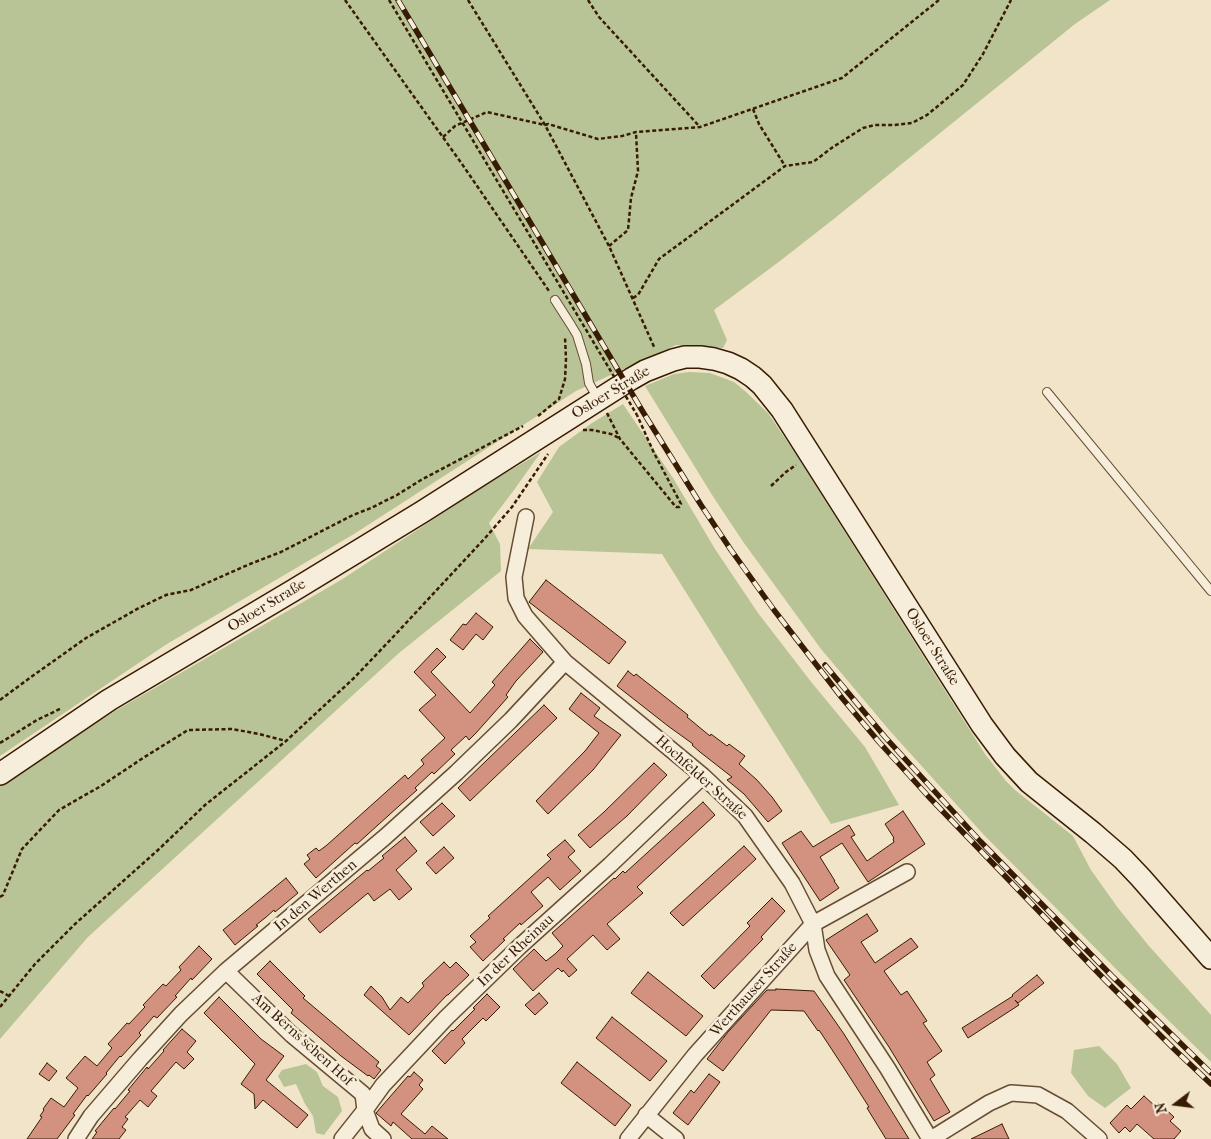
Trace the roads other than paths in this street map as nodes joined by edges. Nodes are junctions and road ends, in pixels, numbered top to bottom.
1 (555, 300) road end
2 (1047, 392) dead end
3 (601, 404) junction
4 (526, 517) dead end
5 (1211, 591) edge
6 (565, 662) junction
7 (0, 774) edge
8 (703, 776) junction
9 (907, 872) dead end
10 (813, 924) junction
11 (1211, 958) edge
12 (226, 971) junction
13 (365, 1110) junction
14 (646, 1115) junction
15 (76, 1139) edge
16 (342, 1139) edge
17 (383, 1139) edge
18 (628, 1139) edge
19 (676, 1139) edge
20 (930, 1139) edge
21 (1099, 1139) edge

1 - 3 lane
2 - 5 lane
3 - 7 main road, Osloer Straße
3 - 11 main road, Osloer Straße
4 - 6 street, Hochfelder Straße
6 - 8 street, Hochfelder Straße
6 - 12 street, In den Werthen
8 - 10 street, Hochfelder Straße
8 - 13 street, In der Rheinau
9 - 10 street, Werthauser Straße
10 - 14 street, Werthauser Straße
10 - 20 street, Hochfelder Straße
12 - 13 street, Am Berns'schen Hof
12 - 15 street, In den Werthen
13 - 16 street, In der Rheinau
13 - 17 street, Am Berns'schen Hof
14 - 18 street, Werthauser Straße
14 - 19 street
20 - 21 street

